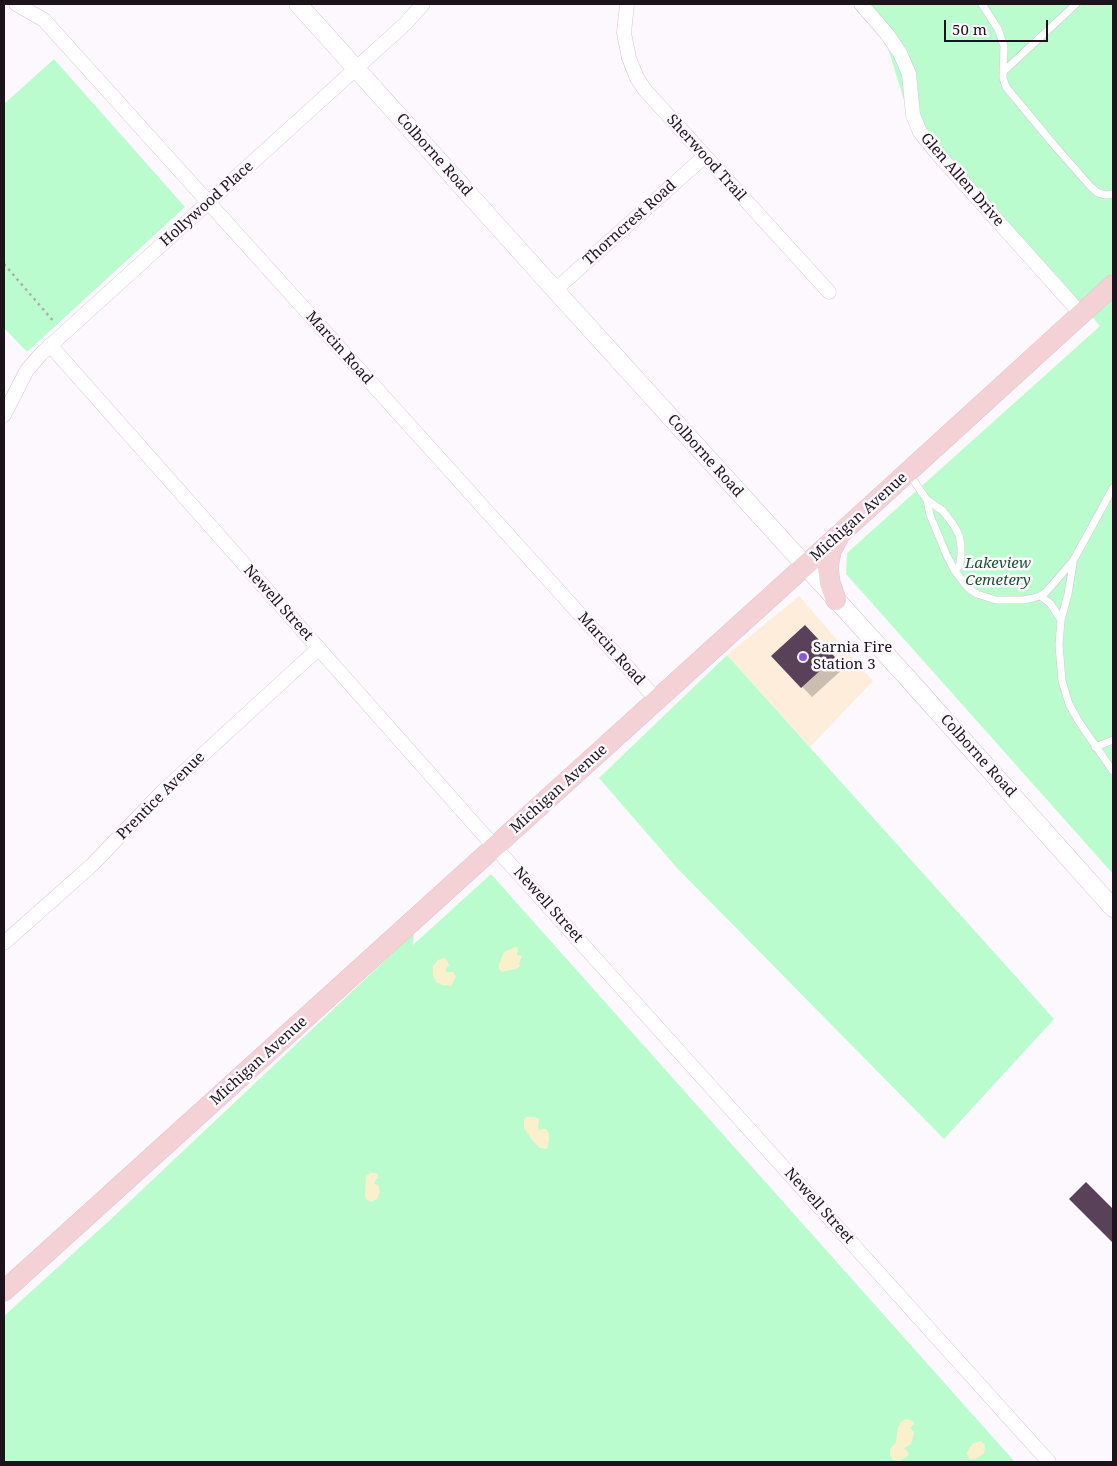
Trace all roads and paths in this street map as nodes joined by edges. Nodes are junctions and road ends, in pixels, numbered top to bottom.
1 (16, 4) edge
2 (298, 4) edge
3 (423, 4) edge
4 (626, 4) edge
5 (861, 4) edge
6 (982, 4) edge
7 (1076, 4) edge
8 (356, 68) junction
9 (1004, 70) junction
10 (705, 156) junction
11 (1113, 194) edge
12 (208, 203) junction
13 (4, 264) edge
14 (1113, 285) edge
15 (555, 290) junction
16 (829, 292) dead end
17 (1081, 314) junction
18 (64, 333) junction
19 (50, 345) junction
20 (4, 415) edge
21 (908, 473) junction
22 (1113, 488) edge
23 (927, 500) junction
24 (840, 534) junction
25 (1073, 561) junction
26 (805, 566) junction
27 (955, 571) junction
28 (1040, 596) junction
29 (836, 600) junction
30 (1061, 620) junction
31 (318, 648) junction
32 (657, 700) junction
33 (1113, 740) edge
34 (1095, 746) junction
35 (1113, 771) edge
36 (495, 847) junction
37 (1113, 908) edge
38 (4, 943) edge
39 (4, 1291) edge
40 (1049, 1462) edge

1 - 12 street, Marcin Road
2 - 8 street, Colborne Road
3 - 8 street, Hollywood Place
4 - 10 street, Sherwood Trail
5 - 17 street, Glen Allen Drive
6 - 9 lane
7 - 9 lane
8 - 12 street, Hollywood Place
8 - 15 street, Colborne Road
9 - 11 lane
10 - 15 street, Thorncrest Road
10 - 16 street, Sherwood Trail
12 - 18 street, Hollywood Place
12 - 32 street, Marcin Road
13 - 18 path
14 - 17 main road, Michigan Avenue
15 - 26 street, Colborne Road
17 - 21 main road, Michigan Avenue
18 - 19 street, Hollywood Place
19 - 20 street, Hollywood Place
19 - 31 street, Newell Street
21 - 23 lane
21 - 24 main road, Michigan Avenue
22 - 25 lane
23 - 27 lane
23 - 27 lane
24 - 26 main road, Michigan Avenue
24 - 29 main road
25 - 28 lane
25 - 30 lane
26 - 29 street, Colborne Road
26 - 32 main road, Michigan Avenue
27 - 28 lane
28 - 30 lane
29 - 37 street, Colborne Road
30 - 34 lane
31 - 36 street, Newell Street
31 - 38 street, Prentice Avenue
32 - 36 main road, Michigan Avenue
33 - 34 lane
34 - 35 lane
36 - 39 main road, Michigan Avenue
36 - 40 street, Newell Street

